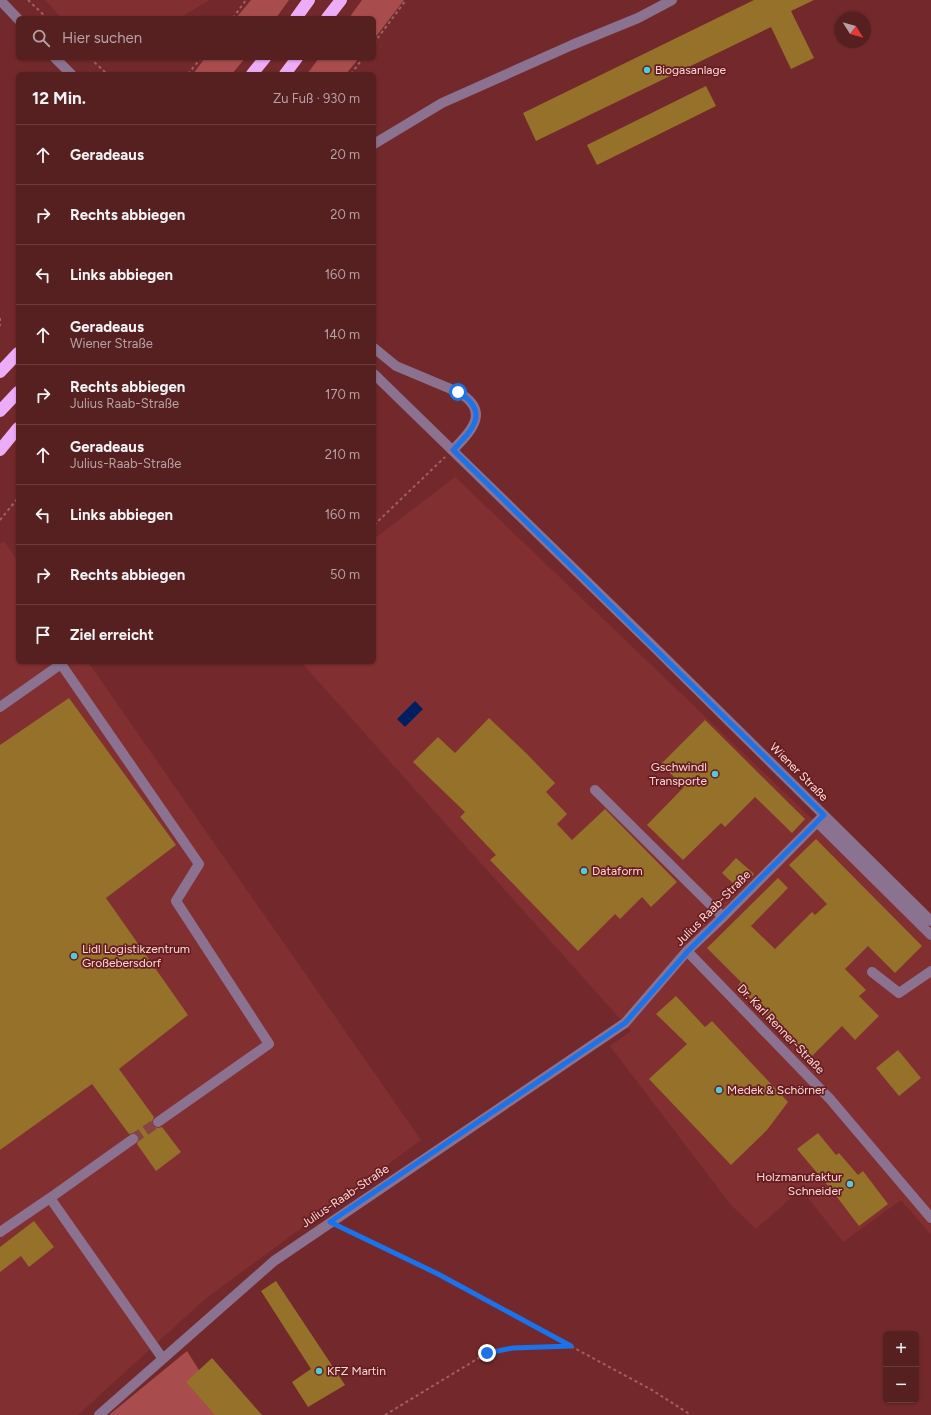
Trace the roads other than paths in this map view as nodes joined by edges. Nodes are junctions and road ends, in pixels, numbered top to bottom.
1 (0, 0) edge
2 (309, 0) edge
3 (341, 0) edge
4 (672, 0) edge
5 (297, 16) edge
6 (329, 16) edge
7 (16, 17) edge
8 (58, 60) edge
9 (263, 60) edge
10 (296, 60) edge
11 (69, 72) edge
12 (254, 72) edge
13 (286, 72) edge
14 (376, 143) edge
15 (376, 350) edge
16 (16, 355) edge
17 (0, 372) edge
18 (376, 376) edge
19 (16, 394) edge
20 (0, 411) edge
21 (16, 430) edge
22 (0, 450) edge
23 (453, 450) junction
24 (0, 707) edge
25 (595, 790) dead end
26 (821, 819) junction
27 (723, 917) junction
28 (931, 921) edge
29 (931, 935) edge
30 (688, 951) junction
31 (931, 971) edge
32 (872, 972) dead end
33 (625, 1023) joint
34 (158, 1122) tunnel mouth
35 (133, 1139) tunnel mouth
36 (50, 1198) junction
37 (931, 1218) edge
38 (0, 1232) edge
39 (163, 1359) junction
40 (99, 1415) edge

1 - 7 street
2 - 5 highway
3 - 6 highway
4 - 14 street
8 - 11 street
9 - 12 highway
10 - 13 highway
15 - 23 street
16 - 17 highway
18 - 23 street, Wiener Straße
19 - 20 highway
21 - 22 highway
23 - 26 street, Wiener Straße
24 - 34 street
25 - 27 street
26 - 27 street, Julius Raab-Straße
26 - 28 street, Wiener Straße
26 - 29 street
27 - 30 street, Julius Raab-Straße
30 - 33 street, Julius Raab-Straße
30 - 37 street, Dr. Karl Renner-Straße
31 - 32 street
33 - 39 street, Julius-Raab-Straße
35 - 36 street
36 - 38 street
36 - 39 street
39 - 40 street, Julius-Raab-Straße

